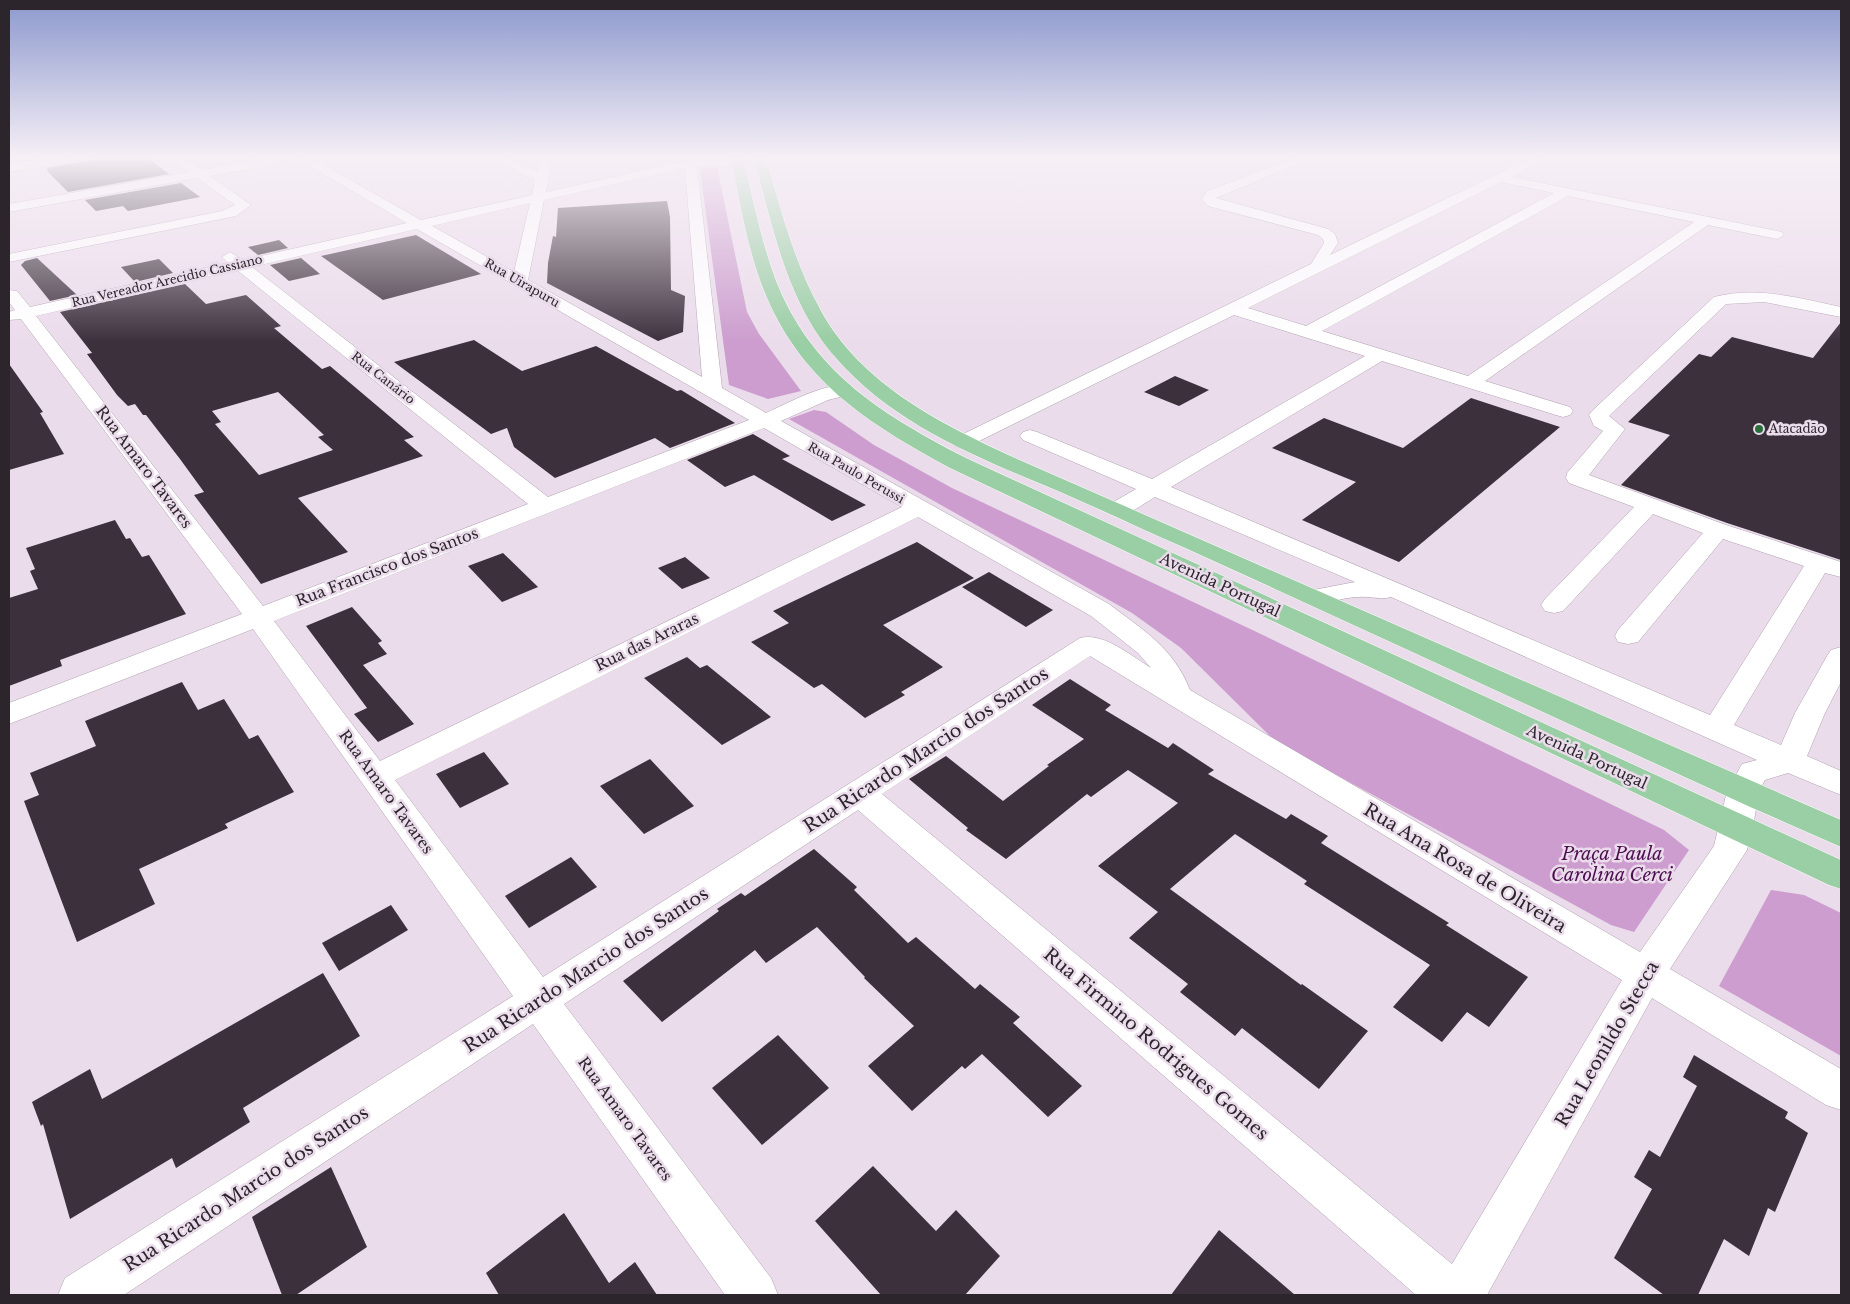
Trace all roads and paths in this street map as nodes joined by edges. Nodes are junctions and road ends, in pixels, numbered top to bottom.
1 (202, 220) edge
2 (413, 220) edge
3 (439, 220) edge
4 (533, 220) edge
5 (696, 220) edge
6 (756, 220) edge
7 (775, 220) edge
8 (1276, 220) edge
9 (1414, 220) edge
10 (1515, 220) edge
11 (1706, 220) joint
12 (420, 224) junction
13 (1777, 235) dead end
14 (221, 250) dead end
15 (788, 250) junction
16 (761, 252) junction
17 (9, 258) edge
18 (240, 264) junction
19 (1318, 267) junction
20 (520, 282) junction
21 (16, 308) edge
22 (1233, 309) junction
23 (1841, 312) edge
24 (1308, 332) junction
25 (1380, 355) junction
26 (1470, 383) junction
27 (713, 391) junction
28 (841, 391) junction
29 (1563, 412) dead end
30 (764, 421) junction
31 (1030, 436) dead end
32 (962, 442) junction
33 (1152, 488) junction
34 (1649, 505) junction
35 (545, 506) junction
36 (918, 508) junction
37 (1118, 510) junction
38 (1718, 530) junction
39 (1830, 566) edge
40 (1401, 592) junction
41 (1312, 597) junction
42 (1554, 605) dead end
43 (258, 617) junction
44 (1628, 636) dead end
45 (1090, 644) joint
46 (1841, 656) edge
47 (1176, 695) junction
48 (9, 714) edge
49 (1716, 730) junction
50 (1789, 762) junction
51 (376, 776) junction
52 (1841, 784) edge
53 (859, 793) junction
54 (1744, 797) junction
55 (1841, 834) edge
56 (1841, 875) edge
57 (1645, 976) junction
58 (538, 1000) junction
59 (1841, 1090) edge
60 (82, 1295) edge
61 (754, 1295) edge
62 (1452, 1295) edge
63 (1461, 1295) edge

1 - 17 street
2 - 12 street, Rua Uirapuru
3 - 12 street, Rua Vereador Arecidio Cassiano
4 - 20 street
5 - 27 street
6 - 16 main road, Avenida Portugal
7 - 15 main road
8 - 19 street
9 - 19 street
10 - 24 street
11 - 13 street
11 - 26 street
12 - 18 street, Rua Vereador Arecidio Cassiano
12 - 20 street, Rua Uirapuru
14 - 18 street, Rua Canário
15 - 16 main road
15 - 16 main road
15 - 32 main road
16 - 28 main road, Avenida Portugal
18 - 21 street, Rua Vereador Arecidio Cassiano
18 - 35 street, Rua Canário
19 - 22 street
20 - 27 street, Rua Uirapuru
21 - 43 street, Rua Amaro Tavares
22 - 24 street
22 - 32 street
23 - 34 street
24 - 25 street
25 - 26 street
25 - 33 street
26 - 29 street
27 - 30 street, Rua Paulo Perussi
28 - 30 street, Rua Francisco dos Santos
28 - 54 main road, Avenida Portugal
30 - 35 street, Rua Francisco dos Santos
30 - 36 street, Rua Paulo Perussi
31 - 33 street
32 - 37 main road
33 - 37 street
33 - 40 street
34 - 38 street
34 - 42 street
35 - 43 street, Rua Francisco dos Santos
36 - 47 street, Rua Paulo Perussi
36 - 51 street, Rua das Araras
37 - 41 main road
38 - 39 street
38 - 44 street
39 - 49 street
40 - 41 street
40 - 49 street
41 - 54 main road
43 - 48 street, Rua Francisco dos Santos
43 - 51 street, Rua Amaro Tavares
45 - 47 street, Rua Ana Rosa de Oliveira
45 - 53 street, Rua Ricardo Marcio dos Santos
46 - 50 street
47 - 57 street, Rua Ana Rosa de Oliveira
49 - 50 street
49 - 54 street
50 - 52 street
50 - 54 street
51 - 58 street, Rua Amaro Tavares
53 - 58 street, Rua Ricardo Marcio dos Santos
53 - 62 street, Rua Firmino Rodrigues Gomes
54 - 55 main road, Avenida Portugal
54 - 56 main road, Avenida Portugal
54 - 57 street, Rua Leonildo Stecca
57 - 59 street, Rua Ana Rosa de Oliveira
57 - 63 street, Rua Leonildo Stecca
58 - 60 street, Rua Ricardo Marcio dos Santos
58 - 61 street, Rua Amaro Tavares

